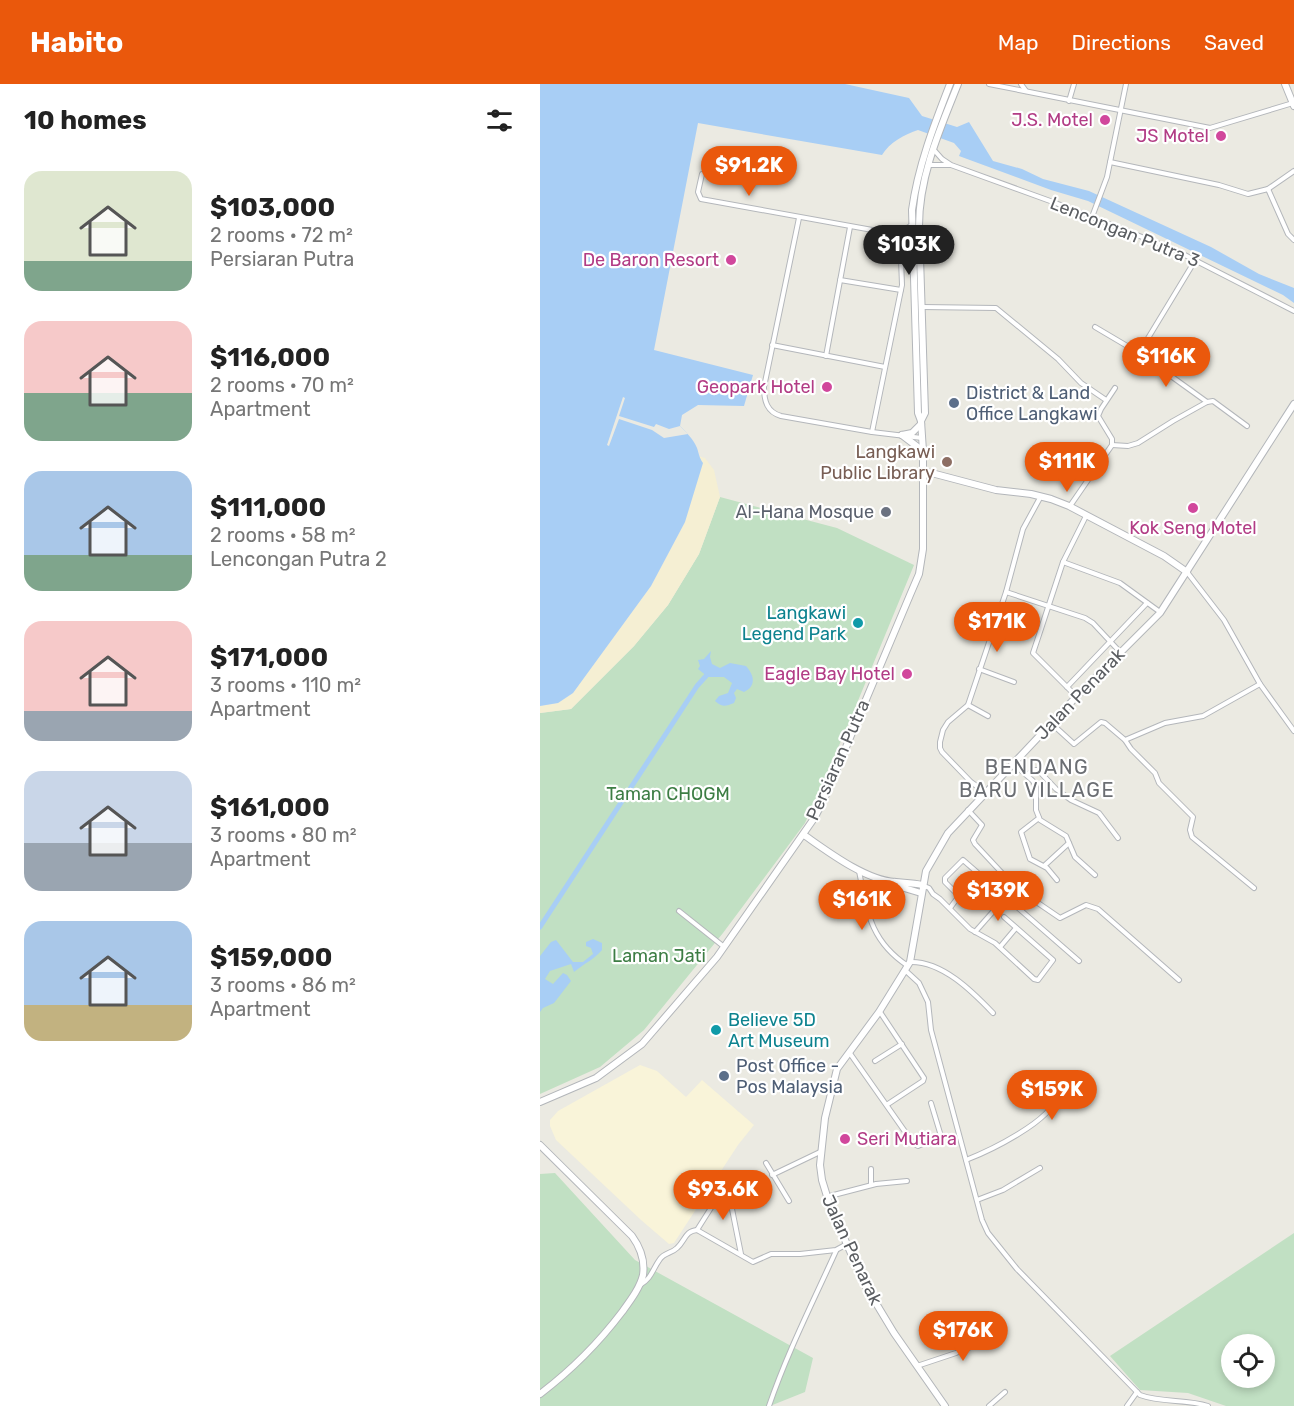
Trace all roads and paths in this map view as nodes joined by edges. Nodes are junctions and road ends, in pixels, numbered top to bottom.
1 (950, 84) edge
2 (958, 84) edge
3 (989, 84) edge
4 (1013, 84) edge
5 (1021, 84) edge
6 (1074, 84) edge
7 (1126, 84) edge
8 (1285, 84) edge
9 (1005, 87) junction
10 (1027, 92) junction
11 (1070, 100) junction
12 (1293, 104) edge
13 (1121, 111) junction
14 (941, 118) junction
15 (933, 144) junction
16 (1110, 162) junction
17 (929, 165) junction
18 (951, 165) junction
19 (1294, 171) edge
20 (702, 174) dead end
21 (1268, 189) junction
22 (1092, 217) junction
23 (799, 218) junction
24 (912, 225) junction
25 (850, 227) junction
26 (900, 232) junction
27 (1294, 240) edge
28 (1196, 259) junction
29 (840, 280) junction
30 (901, 290) junction
31 (922, 307) junction
32 (1294, 311) edge
33 (1095, 327) dead end
34 (772, 345) junction
35 (1139, 353) junction
36 (826, 356) junction
37 (885, 367) junction
38 (1115, 388) dead end
39 (1106, 400) junction
40 (1207, 402) junction
41 (1294, 404) edge
42 (921, 422) junction
43 (1247, 426) dead end
44 (872, 432) junction
45 (903, 435) junction
46 (922, 438) junction
47 (1112, 445) junction
48 (923, 451) junction
49 (924, 471) junction
50 (1041, 496) junction
51 (1070, 506) junction
52 (1086, 516) junction
53 (1064, 562) junction
54 (1186, 572) junction
55 (1006, 591) junction
56 (1147, 603) junction
57 (1049, 606) junction
58 (1160, 613) junction
59 (1110, 642) junction
60 (1121, 653) junction
61 (980, 669) junction
62 (1014, 682) dead end
63 (1260, 684) junction
64 (1067, 687) junction
65 (1077, 696) junction
66 (968, 705) junction
67 (988, 716) dead end
68 (1051, 723) junction
69 (1294, 731) edge
70 (1125, 740) junction
71 (1013, 763) junction
72 (1027, 775) junction
73 (985, 792) junction
74 (968, 810) junction
75 (1039, 818) junction
76 (804, 835) junction
77 (1118, 838) dead end
78 (1070, 843) junction
79 (1044, 867) junction
80 (859, 870) junction
81 (926, 871) junction
82 (1095, 875) dead end
83 (1057, 880) dead end
84 (907, 885) junction
85 (922, 885) junction
86 (1254, 888) dead end
87 (921, 893) junction
88 (933, 894) junction
89 (1005, 898) junction
90 (919, 907) junction
91 (950, 908) junction
92 (679, 912) dead end
93 (1004, 917) dead end
94 (1016, 928) junction
95 (975, 932) junction
96 (723, 946) junction
97 (1000, 947) junction
98 (1078, 961) dead end
99 (908, 966) junction
100 (1179, 980) dead end
101 (879, 1012) junction
102 (993, 1013) dead end
103 (902, 1044) junction
104 (849, 1051) junction
105 (875, 1060) dead end
106 (1057, 1086) dead end
107 (540, 1102) edge
108 (931, 1103) dead end
109 (888, 1104) junction
110 (540, 1145) edge
111 (822, 1151) junction
112 (966, 1160) junction
113 (766, 1163) dead end
114 (1040, 1168) dead end
115 (870, 1169) dead end
116 (772, 1175) junction
117 (907, 1181) dead end
118 (872, 1185) junction
119 (826, 1197) junction
120 (977, 1200) junction
121 (789, 1201) dead end
122 (698, 1230) junction
123 (847, 1244) junction
124 (836, 1250) junction
125 (741, 1255) junction
126 (639, 1286) junction
127 (1000, 1335) dead end
128 (917, 1366) junction
129 (1005, 1392) dead end
130 (1137, 1392) junction
131 (540, 1394) edge
132 (769, 1406) edge
133 (945, 1406) edge
134 (989, 1406) edge
135 (1127, 1406) edge
136 (1208, 1406) edge

1 - 14 main road, Persiaran Putra
2 - 14 main road, Persiaran Putra
3 - 9 street
4 - 9 street
5 - 10 street
6 - 11 street
7 - 13 street
8 - 12 main road
9 - 10 street
10 - 11 street
11 - 13 street
12 - 13 street
13 - 16 street
14 - 15 main road, Persiaran Putra
15 - 17 main road, Persiaran Putra
15 - 18 street
15 - 24 main road, Persiaran Putra
16 - 21 street
16 - 22 street
17 - 18 street
17 - 31 main road, Persiaran Putra
18 - 22 street, Lencongan Putra 3
19 - 21 street
20 - 23 street
21 - 27 street
22 - 28 street, Lencongan Putra 3
23 - 25 street
23 - 34 street
24 - 26 street
24 - 42 main road, Persiaran Putra
25 - 26 street
25 - 29 street
26 - 30 street
28 - 32 street, Lencongan Putra 3
28 - 35 street
29 - 30 street
29 - 36 street
30 - 37 street
31 - 39 street
31 - 42 main road, Persiaran Putra
33 - 35 street
34 - 36 street
34 - 44 street
35 - 40 street
36 - 37 street
37 - 44 street
38 - 39 street
39 - 47 street
40 - 43 street
40 - 47 street
41 - 54 main road, Jalan Penarak
42 - 45 main road
42 - 46 main road, Persiaran Putra
44 - 45 street
45 - 46 street
45 - 48 main road
46 - 48 main road, Persiaran Putra
47 - 51 street
48 - 49 main road, Persiaran Putra
49 - 50 main road
49 - 76 main road, Persiaran Putra
50 - 51 main road
50 - 55 street
51 - 52 main road
52 - 53 street
52 - 54 main road
53 - 56 street
53 - 57 street
54 - 58 main road, Jalan Penarak
54 - 63 street
55 - 57 street
55 - 61 street
56 - 58 street
56 - 59 street
57 - 59 street
57 - 64 street
58 - 60 main road, Jalan Penarak
59 - 60 street
59 - 64 street
60 - 65 main road, Jalan Penarak
61 - 62 street
61 - 66 street
63 - 69 street
63 - 70 street
64 - 65 street
65 - 68 main road, Jalan Penarak
66 - 67 street
66 - 73 street
68 - 70 street
68 - 71 main road, Jalan Penarak
70 - 86 street
71 - 72 street
71 - 73 main road, Jalan Penarak
72 - 75 street
72 - 77 street
73 - 74 main road, Jalan Penarak
74 - 81 main road, Jalan Penarak
74 - 100 street
75 - 78 street
75 - 79 street
76 - 80 main road
76 - 96 main road, Persiaran Putra
78 - 79 street
78 - 82 street
79 - 83 street
80 - 84 main road
80 - 99 street
81 - 84 main road
81 - 85 main road, Jalan Penarak
84 - 85 main road
84 - 87 main road
84 - 90 main road
85 - 87 main road, Jalan Penarak
85 - 88 street
87 - 88 street
87 - 90 main road, Jalan Penarak
88 - 91 street
89 - 91 street
89 - 95 street
89 - 98 street
90 - 99 main road, Jalan Penarak
91 - 95 street
92 - 96 street
93 - 94 street
94 - 97 street
94 - 97 street
95 - 97 street
96 - 107 main road, Persiaran Putra
99 - 101 main road, Jalan Penarak
99 - 102 street
99 - 112 street
101 - 103 street
101 - 104 main road, Jalan Penarak
103 - 105 street
103 - 109 street
104 - 109 street
104 - 111 main road, Jalan Penarak
106 - 112 street
108 - 109 street
110 - 126 main road
111 - 116 street
111 - 119 main road, Jalan Penarak
112 - 120 street
113 - 116 street
114 - 120 street
115 - 118 street
116 - 121 street
117 - 118 street
118 - 119 street
119 - 123 main road, Jalan Penarak
120 - 130 street
122 - 125 street
122 - 125 street
122 - 126 street
123 - 124 street
123 - 128 main road, Jalan Penarak
124 - 125 street
124 - 132 street
126 - 131 main road
127 - 128 street
128 - 133 main road, Jalan Penarak
129 - 134 street
130 - 135 street
130 - 136 street

